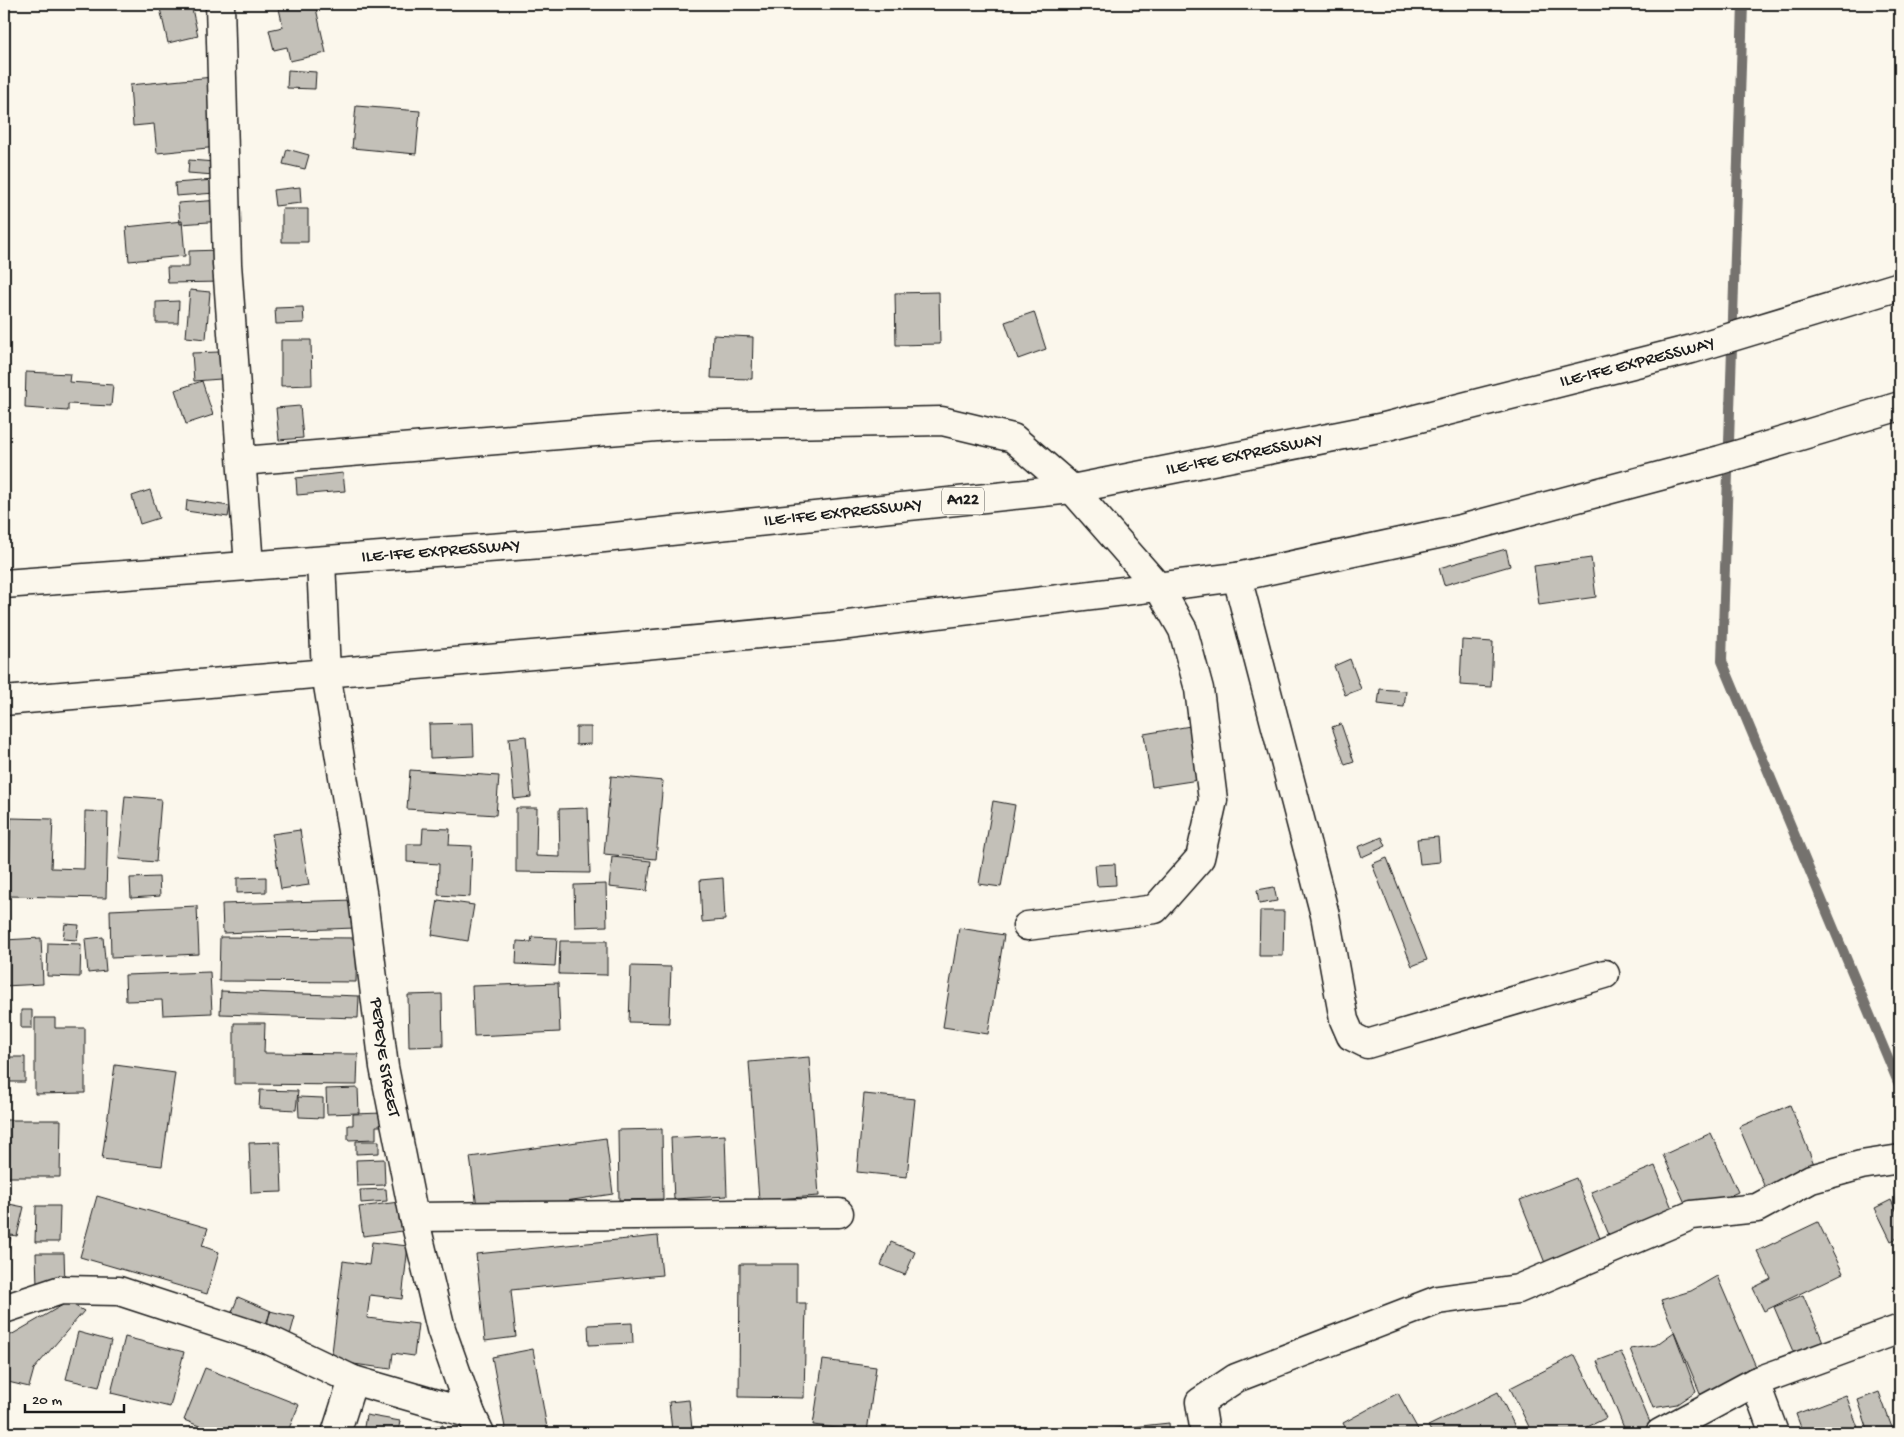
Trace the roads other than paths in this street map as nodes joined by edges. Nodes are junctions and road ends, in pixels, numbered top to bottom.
1 (220, 4) edge
2 (1900, 286) edge
3 (1900, 406) edge
4 (242, 461) junction
5 (1072, 489) junction
6 (321, 561) junction
7 (248, 566) junction
8 (1237, 577) junction
9 (4, 584) edge
10 (1159, 588) junction
11 (326, 673) junction
12 (4, 701) edge
13 (1027, 926) dead end
14 (1605, 974) dead end
15 (1900, 1159) edge
16 (839, 1213) dead end
17 (414, 1217) junction
18 (4, 1308) edge
19 (1900, 1330) edge
20 (353, 1380) junction
21 (1755, 1382) junction
22 (476, 1424) edge
23 (336, 1433) edge
24 (1205, 1433) edge
25 (1660, 1433) edge
26 (1774, 1433) edge

1 - 4 main road
2 - 5 main road, ILE-IFE EXPRESSWAY / A122
3 - 8 main road
4 - 5 main road
4 - 7 main road
5 - 6 main road, ILE-IFE EXPRESSWAY / A122
5 - 10 main road
6 - 7 main road, ILE-IFE EXPRESSWAY / A122
6 - 11 main road, PEPEYE STREET
7 - 9 main road, ILE-IFE EXPRESSWAY / A122
8 - 10 main road
8 - 14 main road
10 - 11 main road
10 - 13 main road
11 - 12 main road
11 - 17 main road, PEPEYE STREET
15 - 24 main road
16 - 17 main road
17 - 22 main road, PEPEYE STREET
18 - 20 main road
19 - 21 main road
20 - 22 main road
20 - 23 main road
21 - 25 main road
21 - 26 main road

